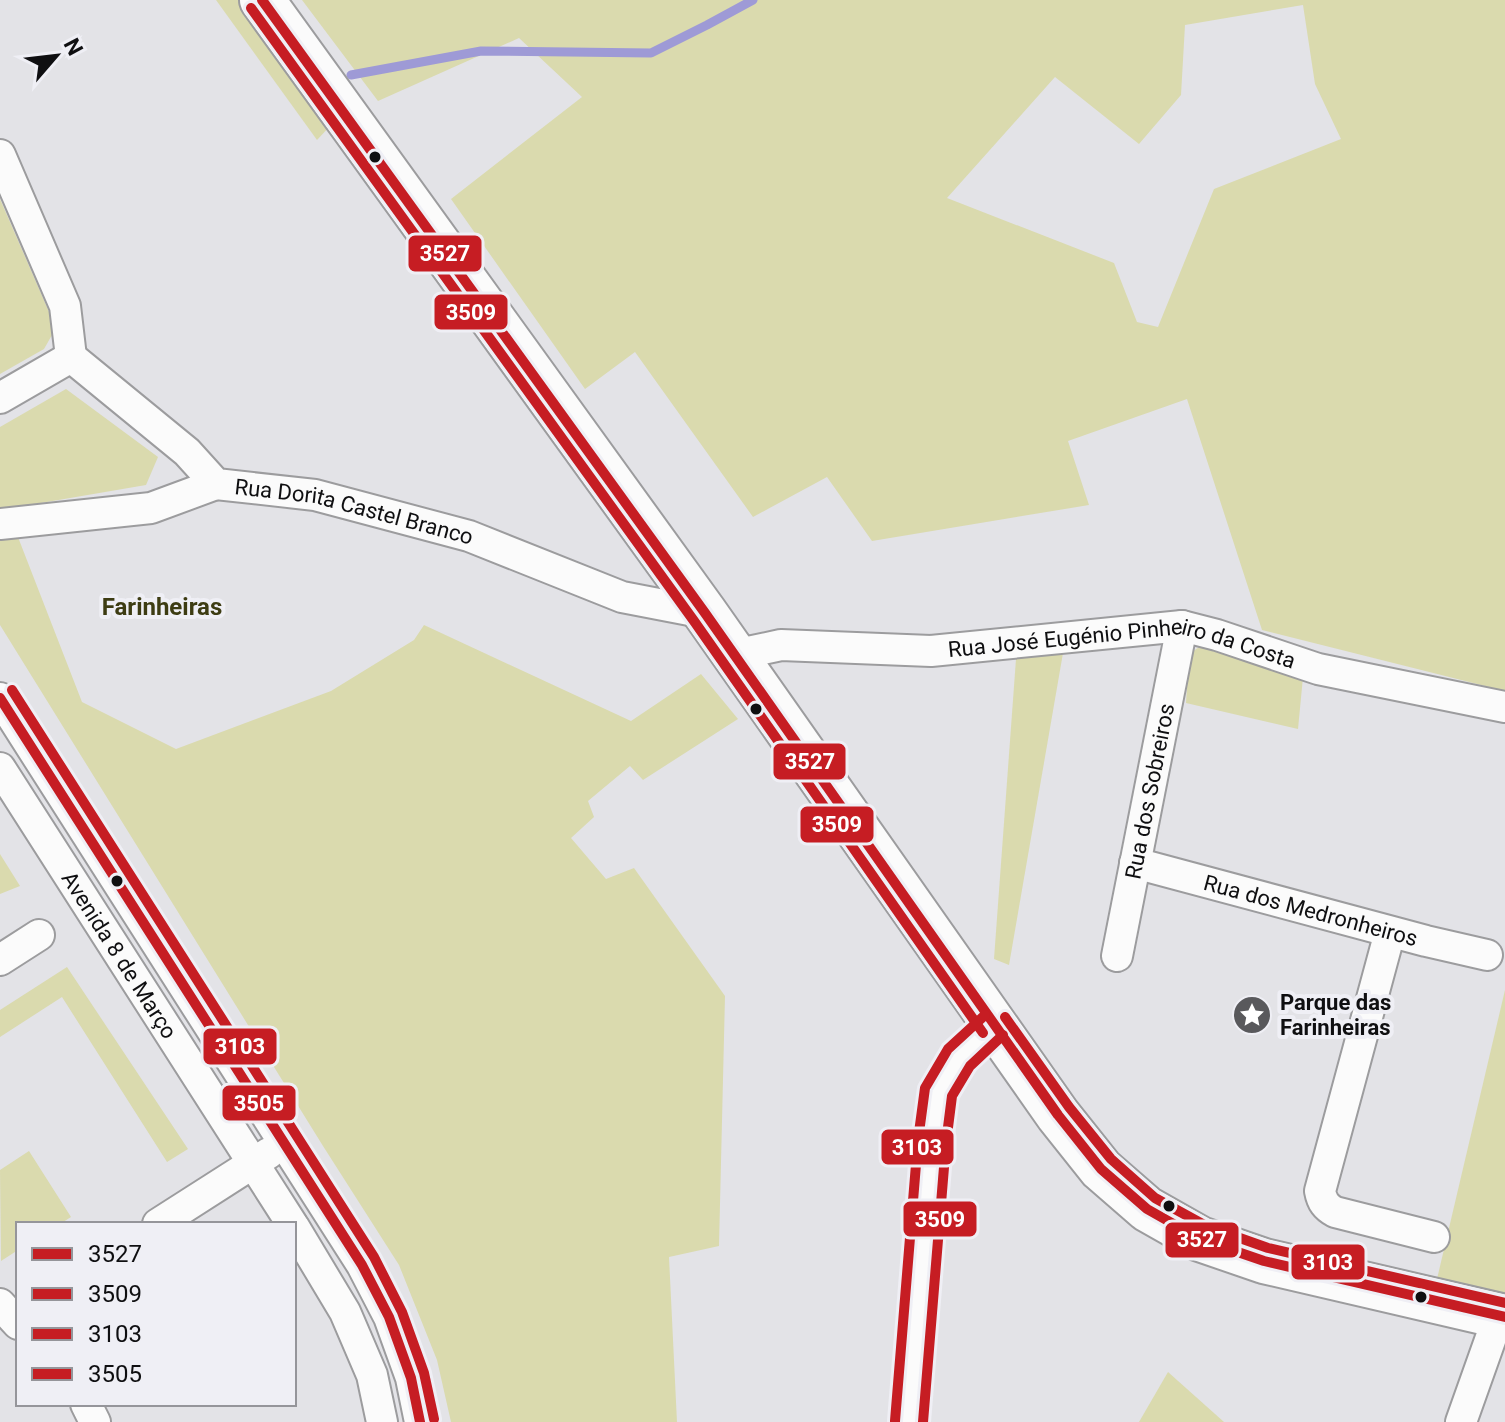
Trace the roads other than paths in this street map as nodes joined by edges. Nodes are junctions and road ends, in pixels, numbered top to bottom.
1 (262, 0) edge
2 (0, 155) edge
3 (71, 357) junction
4 (0, 398) edge
5 (216, 484) junction
6 (0, 524) edge
7 (705, 613) junction
8 (1182, 626) junction
9 (734, 655) junction
10 (0, 698) edge
11 (1505, 707) edge
12 (0, 768) edge
13 (1135, 863) junction
14 (1390, 932) junction
15 (39, 935) dead end
16 (1487, 955) dead end
17 (1117, 956) dead end
18 (0, 960) edge
19 (994, 1025) junction
20 (284, 1143) junction
21 (253, 1163) junction
22 (161, 1222) edge
23 (290, 1222) edge
24 (296, 1231) edge
25 (1434, 1237) dead end
26 (1502, 1316) edge
27 (382, 1422) edge
28 (420, 1422) edge
29 (909, 1422) edge
30 (1461, 1422) edge

1 - 7 main road
2 - 3 street
3 - 4 street
3 - 5 street, Rua Dorita Castel Branco
5 - 6 street
5 - 7 street, Rua Dorita Castel Branco
7 - 9 main road
8 - 9 street, Rua José Eugénio Pinheiro da Costa
8 - 11 street, Rua José Eugénio Pinheiro da Costa
8 - 13 street, Rua dos Sobreiros
9 - 19 main road
10 - 20 street, Avenida 8 de Março
12 - 21 street, Avenida 8 de Março
13 - 14 street, Rua dos Medronheiros
13 - 17 street, Rua dos Sobreiros
14 - 16 street, Rua dos Medronheiros
14 - 25 street
15 - 18 street
19 - 26 main road
19 - 29 street
20 - 21 street
20 - 28 street, Avenida 8 de Março
21 - 22 street
21 - 23 street, Avenida 8 de Março
24 - 27 street, Avenida 8 de Março
26 - 30 street

